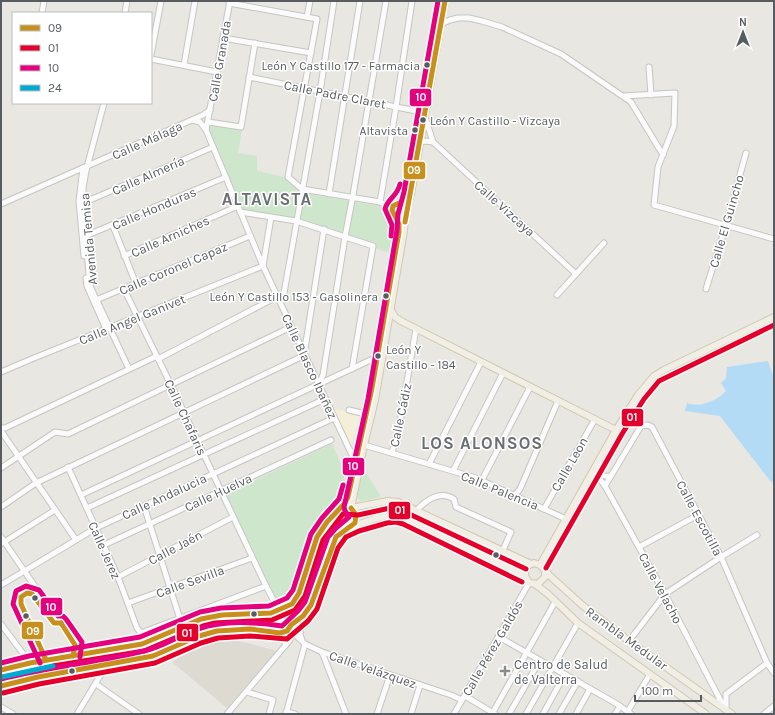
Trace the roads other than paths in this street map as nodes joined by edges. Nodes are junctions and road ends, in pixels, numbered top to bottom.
1 (44, 1) edge
2 (127, 1) edge
3 (161, 1) edge
4 (195, 1) edge
5 (310, 1) edge
6 (334, 1) edge
7 (360, 1) edge
8 (386, 1) edge
9 (412, 1) edge
10 (440, 1) edge
11 (445, 1) edge
12 (230, 2) edge
13 (443, 11) junction
14 (42, 12) edge
15 (125, 12) edge
16 (307, 17) junction
17 (458, 18) junction
18 (441, 24) junction
19 (223, 38) junction
20 (255, 43) junction
21 (152, 50) edge
22 (311, 53) junction
23 (152, 60) edge
24 (184, 65) junction
25 (649, 67) dead end
26 (217, 72) junction
27 (249, 77) junction
28 (304, 89) junction
29 (320, 92) junction
30 (651, 95) junction
31 (623, 96) junction
32 (344, 97) junction
33 (369, 101) junction
34 (104, 104) edge
35 (396, 106) junction
36 (210, 110) junction
37 (423, 113) junction
38 (192, 120) junction
39 (208, 122) junction
40 (206, 130) junction
41 (430, 133) junction
42 (423, 141) junction
43 (433, 142) junction
44 (213, 147) junction
45 (746, 152) dead end
46 (663, 155) junction
47 (85, 167) junction
48 (226, 177) junction
49 (302, 190) junction
50 (329, 194) junction
51 (353, 198) junction
52 (380, 202) junction
53 (83, 203) junction
54 (399, 203) junction
55 (1, 204) edge
56 (238, 206) junction
57 (392, 208) junction
58 (240, 212) junction
59 (406, 212) junction
60 (271, 217) junction
61 (396, 218) junction
62 (296, 221) junction
63 (726, 225) junction
64 (113, 226) junction
65 (324, 229) junction
66 (250, 236) junction
67 (84, 237) junction
68 (345, 237) junction
69 (774, 239) edge
70 (604, 243) dead end
71 (124, 256) junction
72 (263, 266) junction
73 (576, 274) junction
74 (136, 284) junction
75 (124, 289) junction
76 (706, 289) dead end
77 (557, 295) dead end
78 (278, 296) junction
79 (96, 300) junction
80 (391, 309) junction
81 (137, 316) junction
82 (774, 317) edge
83 (401, 321) junction
84 (388, 325) junction
85 (291, 327) junction
86 (108, 328) junction
87 (416, 329) junction
88 (304, 354) junction
89 (157, 357) junction
90 (377, 357) junction
91 (481, 362) junction
92 (352, 368) junction
93 (129, 369) junction
94 (1, 372) edge
95 (503, 373) junction
96 (171, 384) junction
97 (318, 385) junction
98 (530, 387) junction
99 (324, 399) junction
100 (558, 401) junction
101 (349, 410) dead end
102 (184, 412) junction
103 (366, 414) junction
104 (334, 418) junction
105 (594, 419) junction
106 (1, 428) edge
107 (616, 430) junction
108 (1, 431) edge
109 (197, 440) junction
110 (331, 440) dead end
111 (364, 445) junction
112 (392, 453) junction
113 (204, 455) junction
114 (18, 457) junction
115 (354, 464) junction
116 (429, 464) junction
117 (68, 467) junction
118 (1, 468) edge
119 (453, 471) junction
120 (595, 472) junction
121 (213, 474) junction
122 (611, 476) junction
123 (482, 480) junction
124 (588, 480) junction
125 (36, 483) junction
126 (605, 486) junction
127 (221, 491) junction
128 (81, 495) junction
129 (515, 496) junction
130 (354, 499) junction
131 (1, 506) edge
132 (144, 506) junction
133 (366, 506) junction
134 (341, 507) junction
135 (87, 508) junction
136 (351, 508) junction
137 (544, 508) junction
138 (55, 510) junction
139 (417, 510) junction
140 (334, 515) junction
141 (698, 515) junction
142 (233, 517) junction
143 (566, 519) junction
144 (150, 523) junction
145 (349, 527) junction
146 (96, 528) junction
147 (757, 535) dead end
148 (1, 537) edge
149 (76, 540) junction
150 (3, 543) edge
151 (104, 545) junction
152 (639, 547) junction
153 (503, 550) junction
154 (159, 556) junction
155 (721, 557) junction
156 (252, 558) junction
157 (531, 564) junction
158 (540, 565) junction
159 (24, 570) junction
160 (545, 571) junction
161 (525, 576) junction
162 (118, 577) junction
163 (532, 583) junction
164 (1, 585) edge
165 (266, 586) junction
166 (170, 589) junction
167 (665, 594) junction
168 (313, 597) junction
169 (555, 602) junction
170 (128, 603) junction
171 (278, 609) junction
172 (271, 612) junction
173 (180, 619) junction
174 (578, 623) junction
175 (1, 624) edge
176 (290, 627) junction
177 (275, 632) junction
178 (499, 637) junction
179 (629, 640) junction
180 (305, 644) junction
181 (286, 645) junction
182 (322, 652) junction
183 (526, 652) junction
184 (73, 656) junction
185 (540, 660) junction
186 (30, 663) junction
187 (767, 663) junction
188 (106, 666) junction
189 (553, 667) junction
190 (1, 670) edge
191 (774, 673) edge
192 (565, 674) junction
193 (650, 674) junction
194 (390, 675) junction
195 (578, 681) junction
196 (96, 684) junction
197 (420, 685) junction
198 (1, 686) edge
199 (590, 689) junction
200 (247, 692) junction
201 (464, 698) junction
202 (620, 706) junction
203 (774, 706) edge
204 (1, 707) edge
205 (726, 710) junction
206 (627, 712) edge
207 (79, 713) edge
208 (286, 713) edge
209 (13, 714) edge
210 (139, 714) edge
211 (227, 714) edge
212 (269, 714) edge
213 (295, 714) edge
214 (346, 714) edge
215 (377, 714) edge
216 (410, 714) edge
217 (454, 714) edge
218 (493, 714) edge
219 (509, 714) edge
220 (526, 714) edge
221 (543, 714) edge
222 (559, 714) edge
223 (576, 714) edge
224 (615, 714) edge
225 (706, 714) edge
226 (732, 714) edge
227 (764, 714) edge

1 - 14 street
2 - 15 street
3 - 21 street
4 - 24 street
5 - 16 street
6 - 29 street
7 - 32 street
8 - 33 street
9 - 35 street
10 - 37 main road
11 - 13 main road
12 - 16 street
12 - 19 street, Calle Granada
13 - 17 street
13 - 18 main road
16 - 22 street
17 - 18 street
17 - 31 street
18 - 37 main road
19 - 20 street
19 - 26 street, Calle Granada
20 - 22 street
20 - 27 street
22 - 28 street
23 - 24 street
24 - 26 street
25 - 30 street
26 - 36 street, Calle Granada
27 - 28 street, Calle Padre Claret
27 - 39 street
28 - 29 street, Calle Padre Claret
28 - 49 street
29 - 32 street, Calle Padre Claret
29 - 49 street
30 - 31 street
30 - 46 street
31 - 46 street
32 - 33 street, Calle Padre Claret
32 - 50 street
33 - 35 street, Calle Padre Claret
33 - 51 street
34 - 47 street, Avenida Temisa
35 - 37 street, Calle Padre Claret
35 - 52 street
36 - 38 street, Calle Málaga
36 - 39 street, Calle Granada
37 - 41 street
37 - 42 main road
37 - 54 main road
38 - 40 street
38 - 47 street, Calle Málaga
39 - 40 street, Calle Granada
40 - 44 street, Calle Blasco Ibañez
41 - 42 street
41 - 43 street
42 - 43 street
42 - 59 main road
43 - 73 street, Calle Vizcaya
44 - 48 street, Calle Blasco Ibañez
44 - 53 street, Calle Almería
45 - 63 street, Calle El Guincho
46 - 63 street
47 - 53 street, Avenida Temisa
47 - 55 street, Calle Málaga
47 - 67 street, Avenida Temisa
48 - 56 street, Calle Blasco Ibañez
48 - 64 street, Calle Honduras
49 - 50 street
49 - 62 street
50 - 51 street
51 - 52 street
51 - 68 street
52 - 57 street
53 - 67 street, Avenida Temisa
54 - 57 main road
54 - 59 main road
56 - 58 street, Calle Blasco Ibañez
56 - 71 street, Calle Arniches
57 - 61 main road
58 - 60 street
58 - 66 street, Calle Blasco Ibañez
59 - 61 main road
59 - 80 main road
60 - 62 street
60 - 72 street
61 - 90 main road
62 - 65 street
62 - 78 street
63 - 69 street
63 - 76 street, Calle El Guincho
64 - 67 street, Calle Honduras
64 - 71 street
65 - 68 street
65 - 88 street
66 - 72 street, Calle Blasco Ibañez
66 - 74 street, Calle Coronel Capaz
67 - 79 street, Avenida Temisa
67 - 86 street, Avenida Temisa
68 - 92 street
68 - 97 street
70 - 73 street
71 - 74 street
72 - 78 street, Calle Blasco Ibañez
72 - 81 street, Calle Angel Ganivet
73 - 77 street
74 - 75 street, Calle Coronel Capaz
75 - 79 street, Calle Coronel Capaz
75 - 81 street, Calle Chafaris
78 - 85 street, Calle Blasco Ibañez
78 - 89 street
79 - 86 street, Avenida Temisa
80 - 83 main road
80 - 84 main road
81 - 86 street, Calle Angel Ganivet
81 - 89 street, Calle Chafaris
82 - 107 main road
83 - 84 main road
83 - 87 main road
84 - 111 main road
85 - 88 street, Calle Blasco Ibañez
85 - 96 street
86 - 93 street, Avenida Temisa
86 - 94 street, Calle Angel Ganivet
87 - 91 main road
87 - 112 street, Calle Cádiz
88 - 97 street, Calle Blasco Ibañez
88 - 102 street
89 - 93 street
89 - 96 street, Calle Chafaris
90 - 92 street
90 - 103 main road
91 - 95 main road
91 - 116 street
92 - 97 street
93 - 106 street
95 - 98 main road
95 - 119 street
96 - 102 street, Calle Chafaris
96 - 114 street
97 - 99 street, Calle Blasco Ibañez
97 - 109 street
98 - 100 main road
98 - 123 street
99 - 104 street, Calle Blasco Ibañez
99 - 113 street
100 - 105 main road
100 - 129 street
101 - 103 street
102 - 109 street, Calle Chafaris
102 - 117 street
103 - 115 main road
104 - 115 street, Calle Blasco Ibañez
104 - 121 street, Calle Andalucia
105 - 107 main road
105 - 137 street, Calle Leon
107 - 120 main road
108 - 114 street
109 - 113 street, Calle Chafaris
109 - 128 street
110 - 127 street, Calle Huelva
111 - 112 street, Calle Palencia
111 - 130 main road
112 - 116 street, Calle Palencia
113 - 121 street, Calle Chafaris
113 - 135 street
114 - 118 street
114 - 125 street
115 - 134 main road
116 - 119 street, Calle Palencia
117 - 125 street
117 - 128 street, Calle Jerez
119 - 123 street, Calle Palencia
120 - 122 street
120 - 124 main road
121 - 127 street, Calle Chafaris
121 - 132 street, Calle Andalucia
122 - 126 street, Calle Escotilla
122 - 141 street, Calle Escotilla
123 - 129 street, Calle Palencia
124 - 126 street
124 - 143 main road
125 - 131 street
125 - 138 street
126 - 152 street, Calle Velacho
127 - 142 street, Calle Chafaris
127 - 144 street, Calle Huelva
128 - 135 street, Calle Jerez
129 - 137 street, Calle Palencia
130 - 133 main road
130 - 136 main road
132 - 144 street
132 - 146 street, Calle Andalucia
133 - 136 main road
133 - 139 main road
134 - 136 main road
134 - 140 main road
135 - 146 street, Calle Jerez
136 - 145 main road
137 - 143 street, Calle Palencia
138 - 149 street
138 - 150 street
139 - 153 main road
139 - 153 street
140 - 145 main road
140 - 171 main road
141 - 152 street
141 - 155 street, Calle Escotilla
142 - 154 street, Calle Jaén
142 - 156 street, Calle Chafaris
143 - 158 main road
144 - 151 street, Calle Huelva
144 - 154 street
145 - 161 main road
145 - 168 main road
146 - 149 street, Calle Andalucia
146 - 151 street, Calle Jerez
147 - 155 street
148 - 150 street
149 - 159 street, Calle Andalucia
150 - 159 street
151 - 162 street, Calle Jerez
152 - 167 street, Calle Velacho
153 - 157 main road
154 - 162 street, Calle Jaén
154 - 166 street
155 - 167 street
155 - 187 street, Calle Escotilla
156 - 165 street, Calle Chafaris
156 - 166 street, Calle Sevilla
157 - 158 main road
157 - 161 main road
158 - 160 main road
159 - 164 street, Calle Andalucia
159 - 184 street
160 - 163 main road
160 - 179 main road, Rambla Medular
161 - 163 main road
162 - 170 street, Calle Jerez
163 - 169 main road, Rambla Medular
163 - 178 street, Calle Pérez Galdós
165 - 171 street, Calle Chafaris
165 - 173 street
166 - 170 street, Calle Sevilla
166 - 173 street
167 - 179 street
167 - 205 street, Calle Velacho
168 - 176 main road
168 - 180 street
169 - 174 main road, Rambla Medular
169 - 183 street
170 - 173 street, Calle Jerez
171 - 172 main road
171 - 176 main road
172 - 177 main road
172 - 184 main road
174 - 189 street
174 - 193 main road, Rambla Medular
175 - 186 street
176 - 177 main road
176 - 180 street, Calle Velázquez
176 - 181 street
177 - 181 street
177 - 188 main road
178 - 183 street
178 - 201 street, Calle Pérez Galdós
179 - 205 main road, Rambla Medular
180 - 182 street, Calle Velázquez
180 - 208 street
181 - 200 street
182 - 194 street, Calle Velázquez
182 - 214 street
183 - 185 street
183 - 218 street
184 - 186 main road
185 - 189 street
185 - 219 street
186 - 190 main road
187 - 191 street, Calle Escotilla
187 - 205 street
188 - 196 street
188 - 198 main road
189 - 192 street
189 - 220 street
192 - 195 street
192 - 221 street
193 - 206 street
193 - 225 main road, Rambla Medular
194 - 197 street, Calle Velázquez
194 - 215 street
195 - 199 street
195 - 222 street
196 - 207 street
196 - 210 street
197 - 201 street, Calle Velázquez
197 - 216 street
199 - 202 street
199 - 223 street
200 - 211 street
200 - 212 street
201 - 217 street, Calle Pérez Galdós
201 - 218 street, Calle Velázquez
202 - 206 street
202 - 224 street
203 - 227 street
204 - 209 street
205 - 226 main road, Rambla Medular
208 - 213 street

